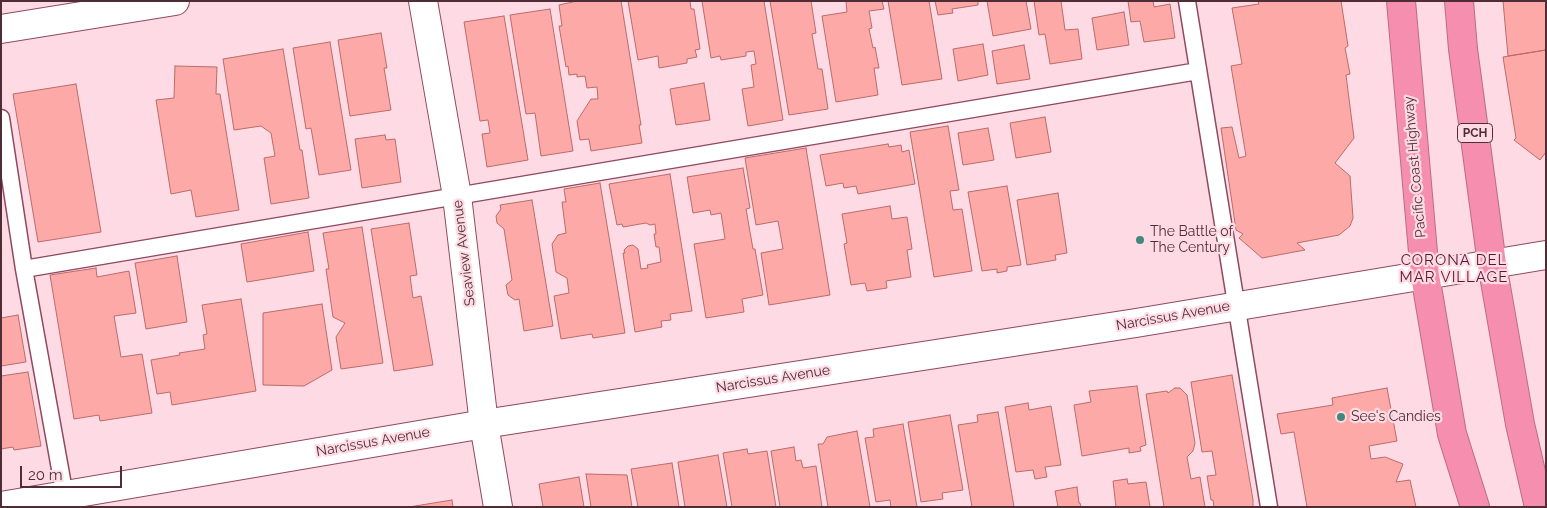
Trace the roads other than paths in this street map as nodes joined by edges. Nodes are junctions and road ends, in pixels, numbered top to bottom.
1 (175, 1) edge
2 (423, 1) edge
3 (1187, 1) edge
4 (1401, 1) edge
5 (1459, 1) edge
6 (1, 29) edge
7 (1198, 71) junction
8 (1, 118) edge
9 (457, 196) junction
10 (1546, 255) edge
11 (1492, 264) junction
12 (24, 269) junction
13 (1425, 275) junction
14 (1236, 306) junction
15 (484, 424) junction
16 (66, 501) edge
17 (1, 506) edge
18 (498, 507) edge
19 (1269, 507) edge
20 (1475, 507) edge
21 (1539, 507) edge

1 - 6 street
2 - 9 street, Seaview Avenue
3 - 7 lane
4 - 13 highway, Pacific Coast Highway
5 - 11 highway, PCH
7 - 9 lane
7 - 14 lane
8 - 12 lane
9 - 12 lane
9 - 15 street, Seaview Avenue
10 - 11 street, Narcissus Avenue
11 - 13 street, Narcissus Avenue
11 - 21 highway, PCH
12 - 16 lane
13 - 14 street, Narcissus Avenue
13 - 20 highway, Pacific Coast Highway
14 - 15 street, Narcissus Avenue
14 - 19 lane
15 - 16 street, Narcissus Avenue
15 - 18 street, Seaview Avenue
16 - 17 street, Narcissus Avenue

